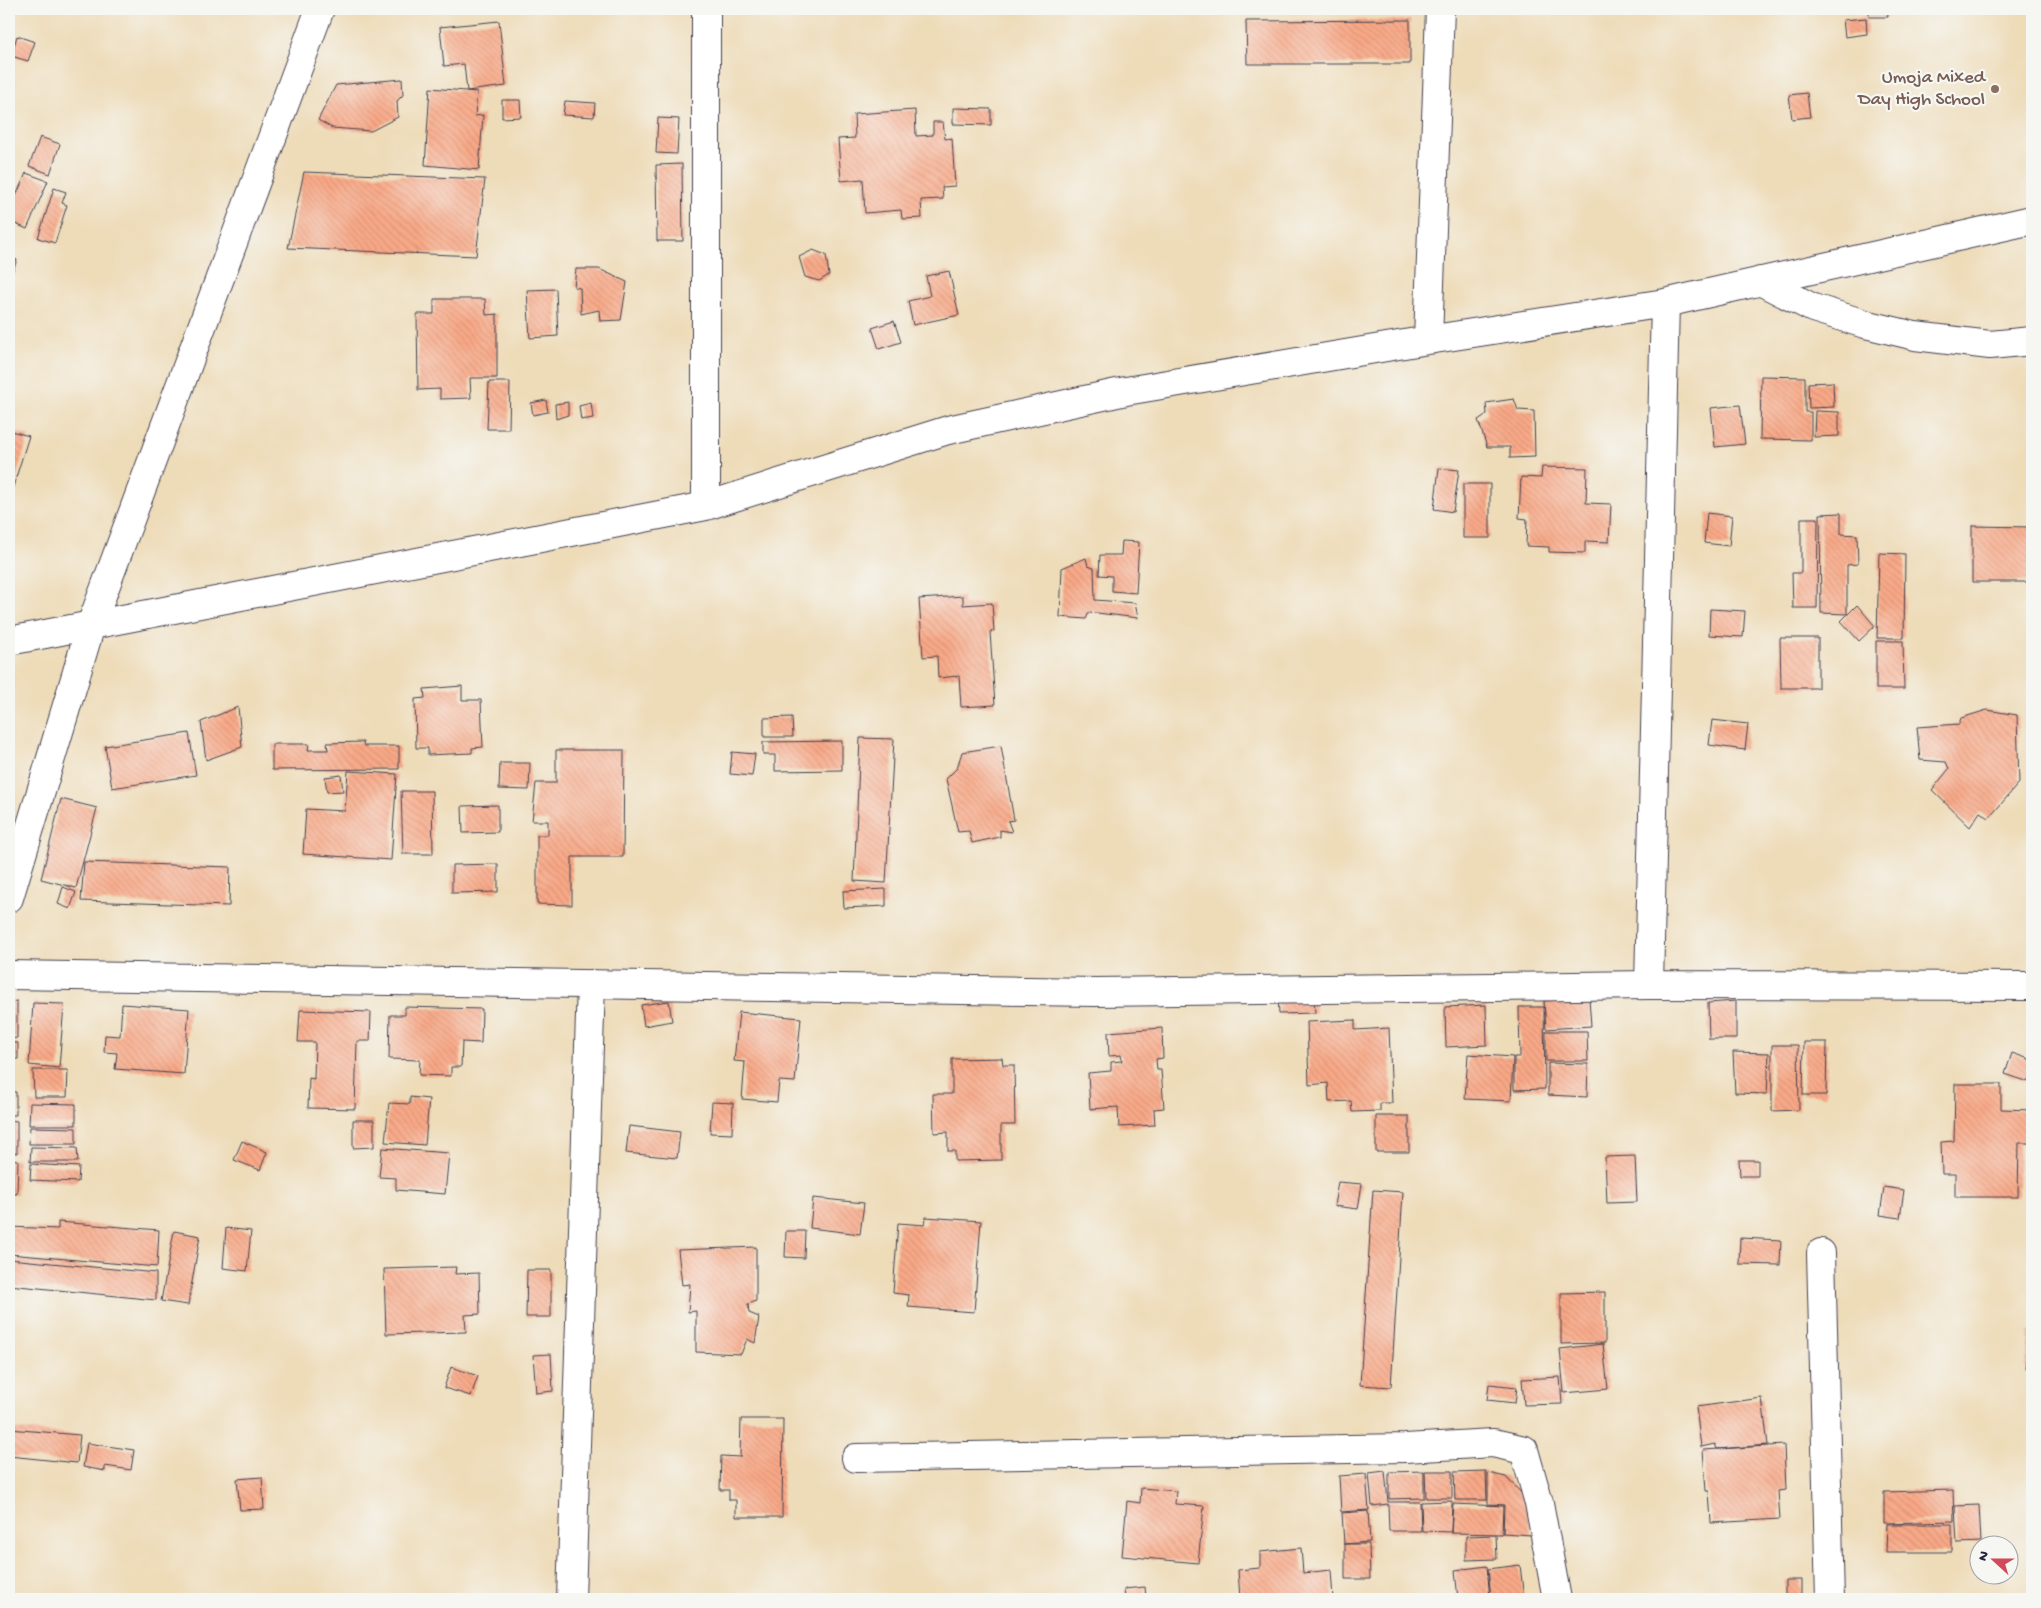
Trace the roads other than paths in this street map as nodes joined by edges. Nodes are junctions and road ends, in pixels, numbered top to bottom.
1 (320, 9) edge
2 (706, 9) edge
3 (1440, 9) edge
4 (2032, 220) edge
5 (1760, 281) junction
6 (1665, 303) junction
7 (1428, 340) junction
8 (2032, 340) edge
9 (706, 506) junction
10 (91, 625) junction
11 (9, 641) edge
12 (9, 898) edge
13 (9, 976) edge
14 (591, 984) junction
15 (1649, 984) junction
16 (2032, 986) edge
17 (1821, 1253) dead end
18 (856, 1458) dead end
19 (571, 1599) edge
20 (1557, 1599) edge
21 (1830, 1599) edge

1 - 10 street
2 - 9 street
3 - 7 street
4 - 5 street
5 - 6 street
5 - 8 street
6 - 7 street
6 - 15 street
7 - 9 street
9 - 10 street
10 - 11 street
10 - 12 street
13 - 14 street
14 - 15 street
14 - 19 street
15 - 16 street
17 - 21 street
18 - 20 street

